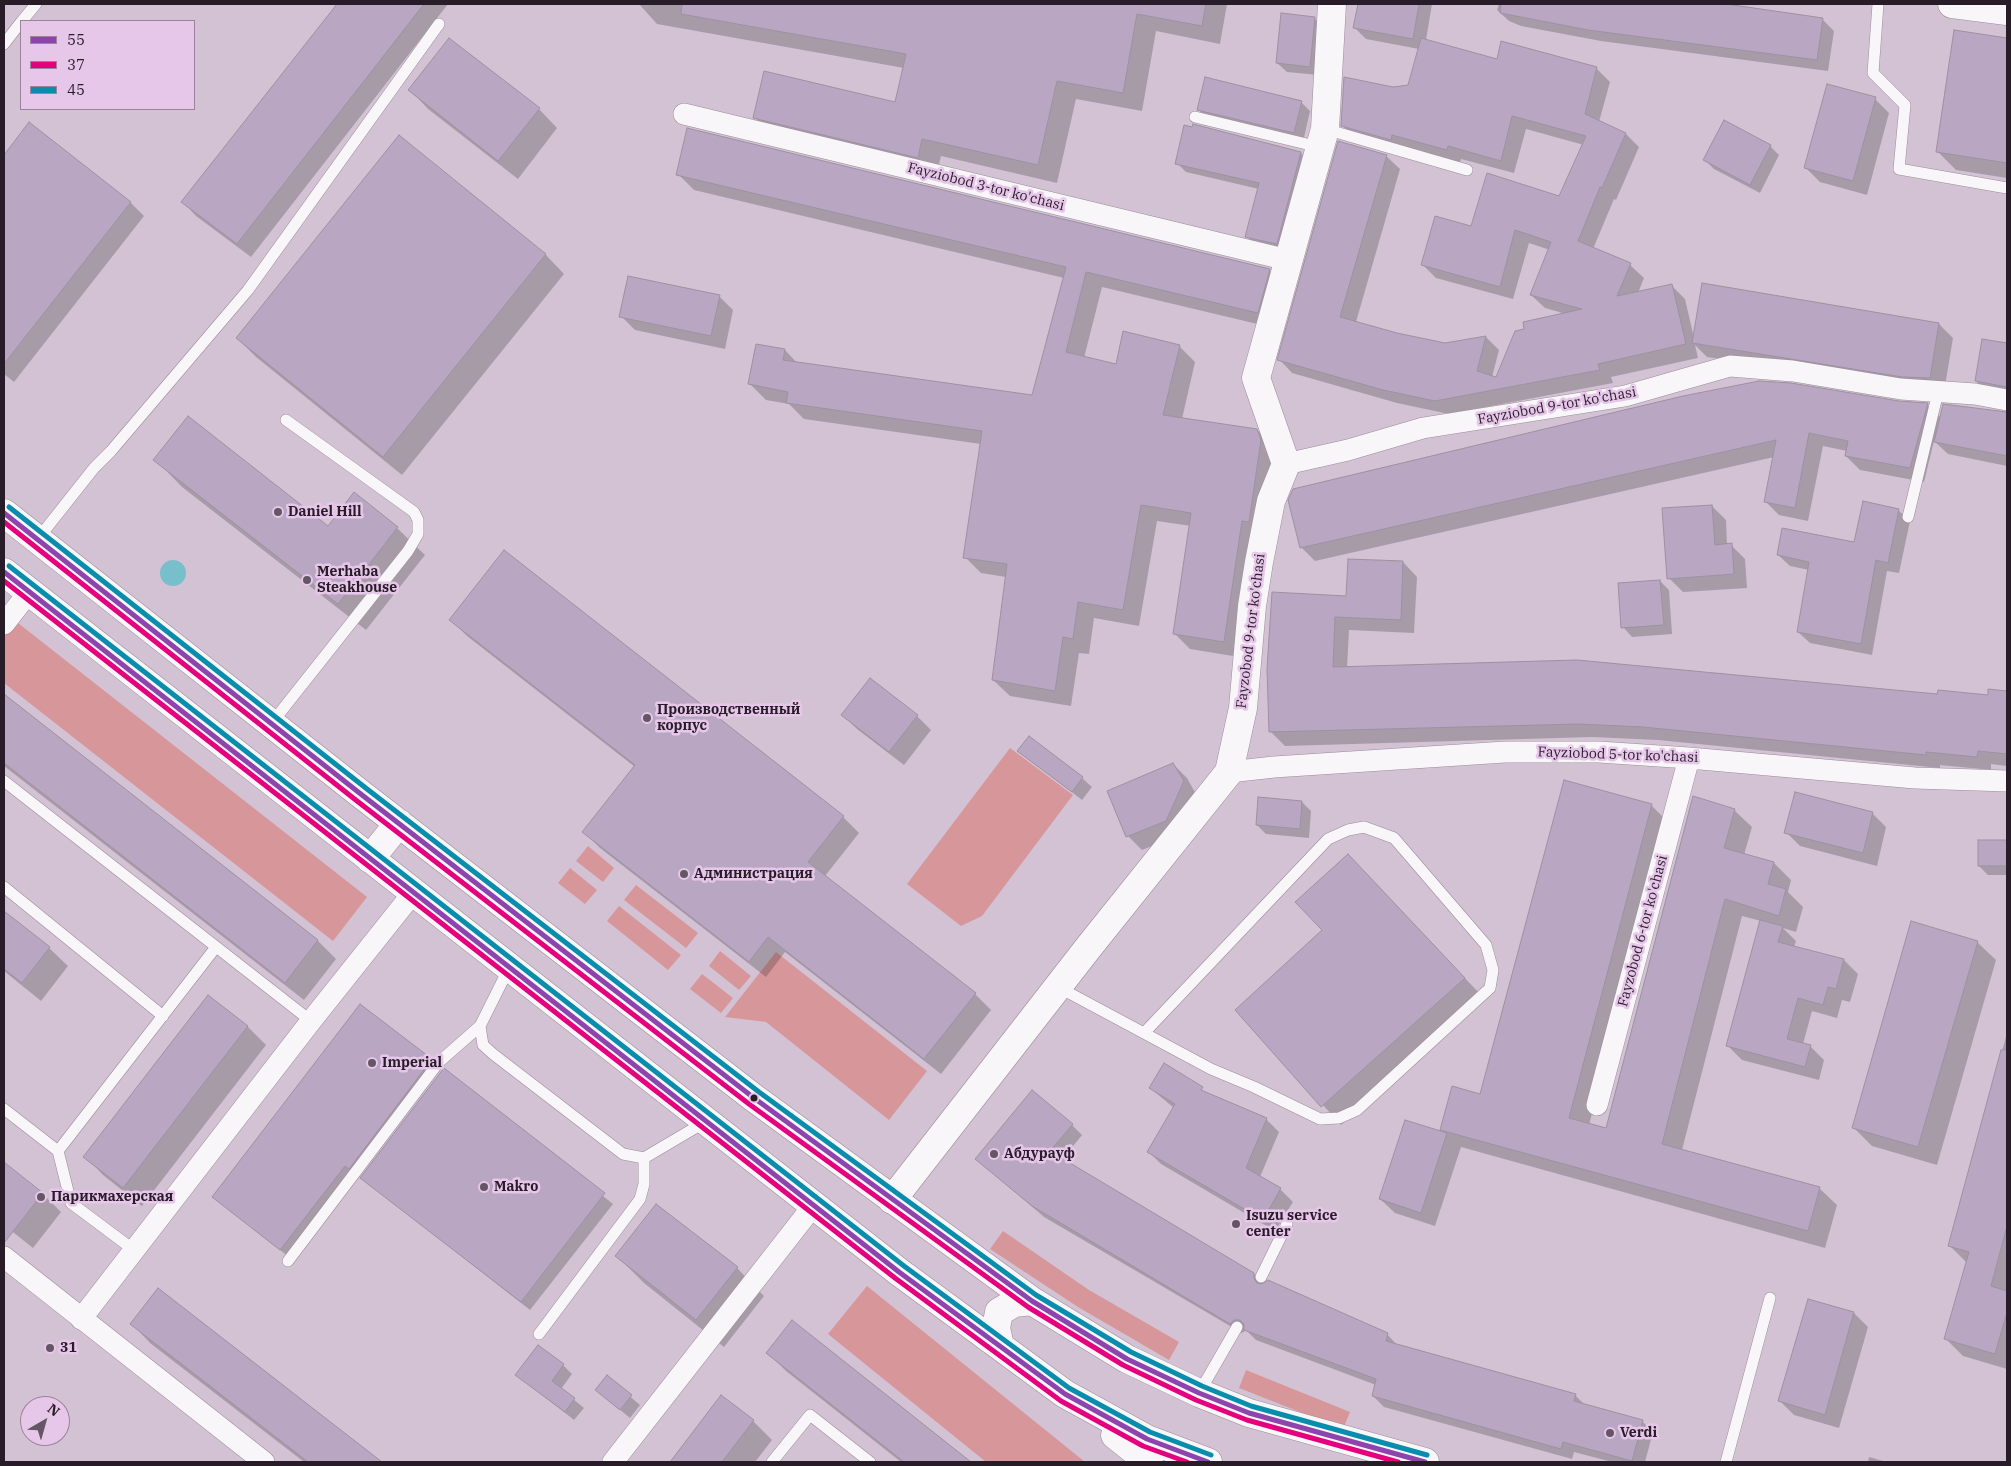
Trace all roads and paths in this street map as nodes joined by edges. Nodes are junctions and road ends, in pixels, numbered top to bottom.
1 (36, 4) edge
2 (1332, 4) edge
3 (1878, 4) edge
4 (1952, 4) edge
5 (2007, 11) edge
6 (24, 20) edge
7 (20, 24) edge
8 (439, 24) dead end
9 (4, 44) edge
10 (684, 114) dead end
11 (1195, 117) dead end
12 (1322, 138) junction
13 (1467, 170) dead end
14 (2007, 188) edge
15 (1288, 260) junction
16 (1938, 392) junction
17 (2007, 400) edge
18 (286, 420) dead end
19 (1286, 464) junction
20 (4, 513) edge
21 (1908, 517) dead end
22 (37, 540) junction
23 (4, 572) edge
24 (30, 592) junction
25 (4, 624) edge
26 (271, 724) junction
27 (1689, 758) junction
28 (1229, 772) junction
29 (4, 781) edge
30 (2007, 781) edge
31 (399, 823) junction
32 (370, 859) junction
33 (4, 887) edge
34 (413, 893) junction
35 (216, 947) junction
36 (509, 968) junction
37 (1058, 987) junction
38 (163, 1016) junction
39 (311, 1021) junction
40 (480, 1026) junction
41 (1144, 1033) junction
42 (1597, 1105) dead end
43 (4, 1109) edge
44 (705, 1122) junction
45 (58, 1151) junction
46 (644, 1158) junction
47 (892, 1200) junction
48 (813, 1206) junction
49 (1286, 1224) dead end
50 (134, 1250) junction
51 (4, 1257) edge
52 (288, 1261) dead end
53 (1261, 1277) dead end
54 (1770, 1298) dead end
55 (1032, 1301) junction
56 (81, 1319) junction
57 (1236, 1327) dead end
58 (539, 1334) dead end
59 (1000, 1346) junction
60 (1199, 1393) junction
61 (1065, 1394) junction
62 (264, 1462) edge
63 (613, 1462) edge
64 (772, 1462) edge
65 (870, 1462) edge
66 (1149, 1462) edge
67 (1208, 1462) edge
68 (1424, 1462) edge
69 (1726, 1462) edge

1 - 6 lane
2 - 12 main road
3 - 14 lane
4 - 5 main road
7 - 9 lane
8 - 22 lane
10 - 15 street, Fayziobod 3-tor ko'chasi
11 - 12 lane
12 - 13 lane
12 - 15 main road
15 - 19 main road
16 - 17 street, Fayziobod 9-tor ko'chasi
16 - 19 street, Fayziobod 9-tor ko'chasi
16 - 21 lane
18 - 26 lane
19 - 28 main road, Fayzobod 9-tor ko'chasi
20 - 22 main road
22 - 26 main road
23 - 24 main road
24 - 25 street
24 - 32 main road
26 - 31 main road
27 - 28 street, Fayziobod 5-tor ko'chasi
27 - 30 street, Fayziobod 5-tor ko'chasi
27 - 42 street, Fayzobod 6-tor ko'chasi
28 - 37 main road
29 - 35 lane
31 - 32 main road
31 - 47 main road
32 - 34 main road
33 - 38 lane
34 - 36 main road
34 - 39 street
35 - 38 lane
35 - 39 lane
36 - 40 lane
36 - 44 main road
37 - 41 lane
37 - 47 main road
38 - 45 lane
39 - 50 street
40 - 46 lane
40 - 52 lane
41 - 41 lane
43 - 45 lane
44 - 46 lane
44 - 48 main road
45 - 50 lane
46 - 58 lane
47 - 55 main road
48 - 59 main road
48 - 63 street
49 - 53 lane
50 - 56 street
51 - 56 street
54 - 69 lane
55 - 59 main road
55 - 60 main road
56 - 62 street
57 - 60 lane
59 - 61 main road
60 - 68 main road
61 - 66 main road
61 - 67 main road
64 - 65 lane

